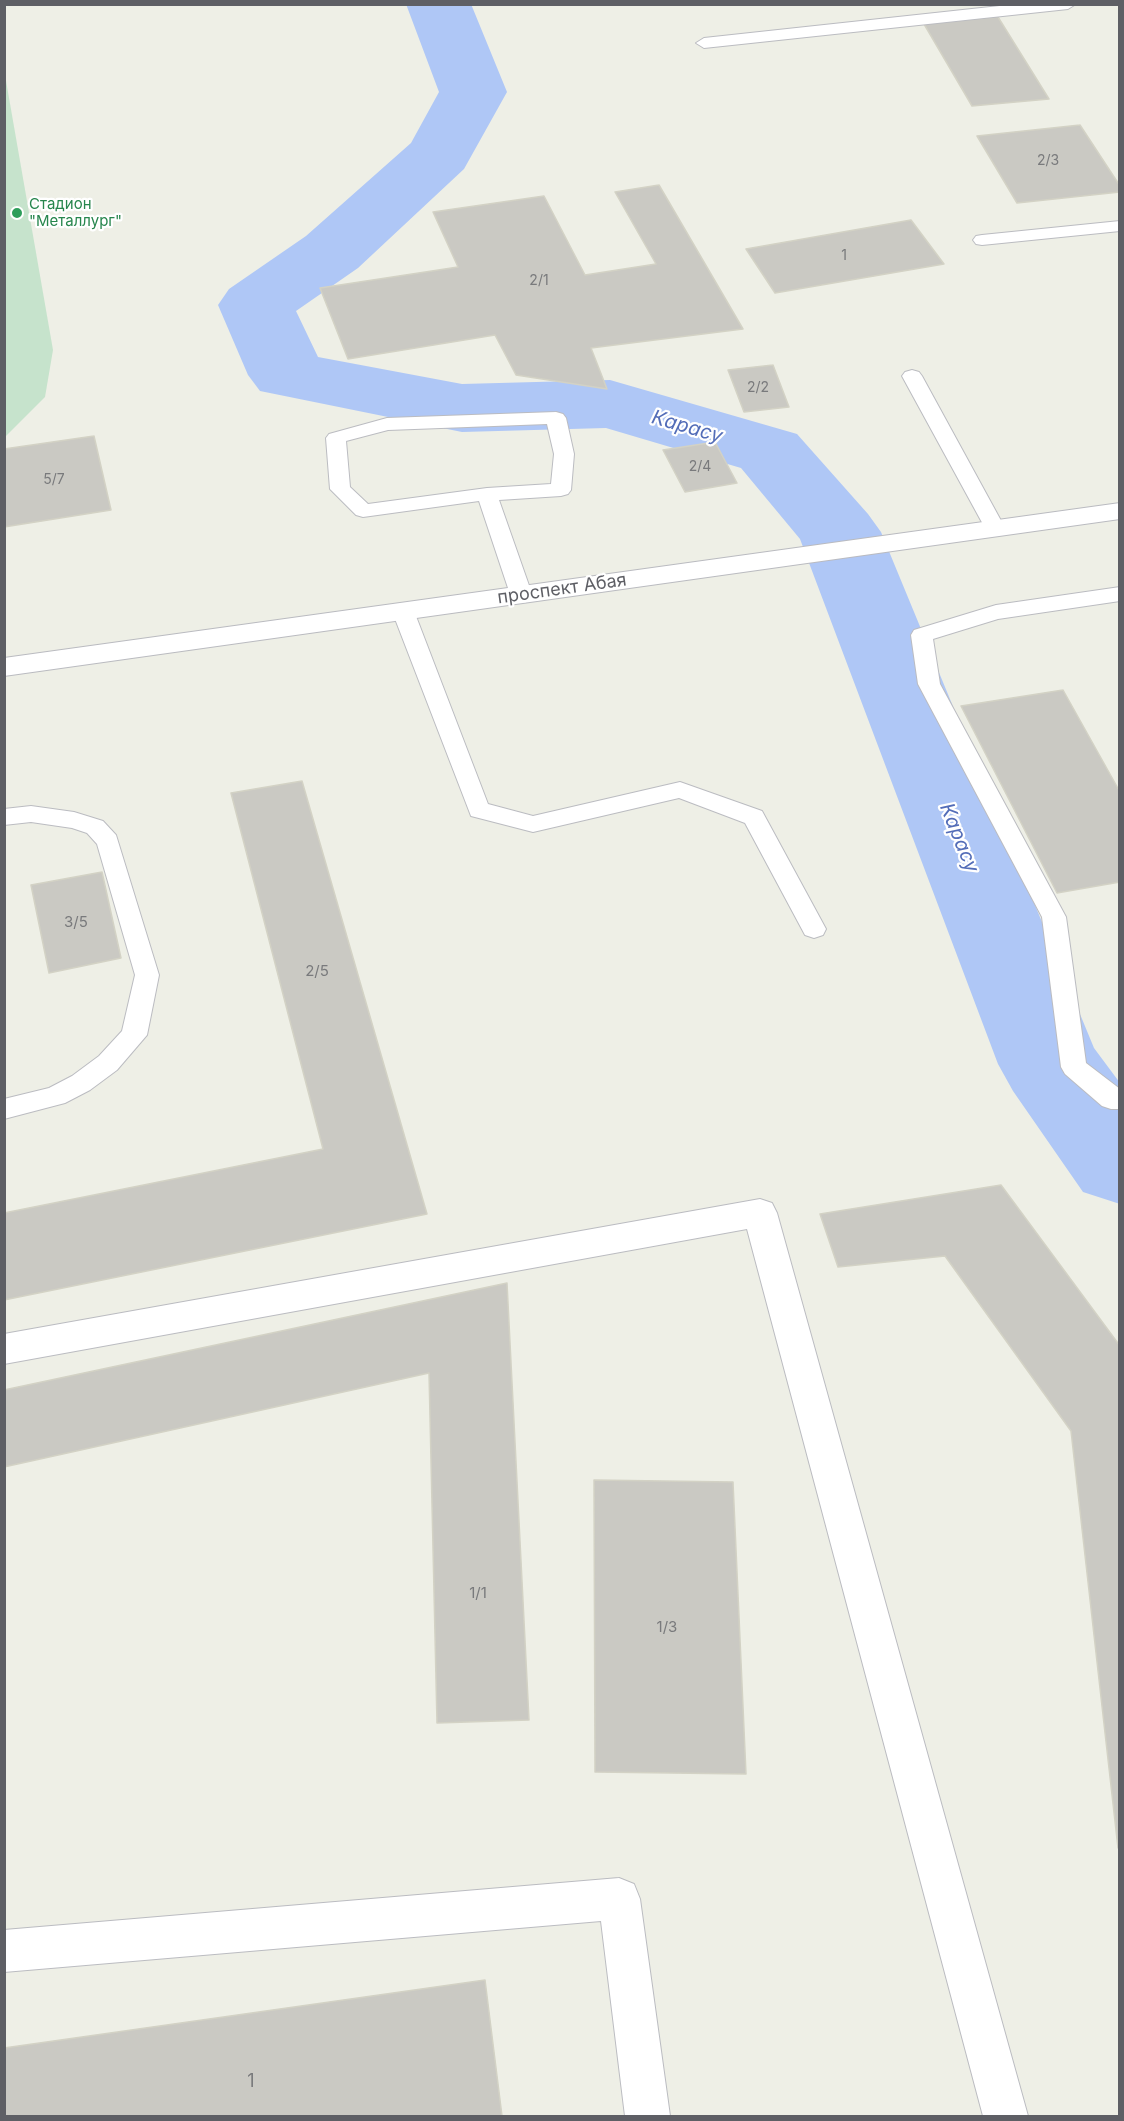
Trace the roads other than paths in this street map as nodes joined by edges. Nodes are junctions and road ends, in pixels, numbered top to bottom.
1 (1068, 4) edge
2 (704, 43) dead end
3 (1119, 226) edge
4 (982, 240) dead end
5 (912, 376) dead end
6 (487, 494) junction
7 (1119, 511) edge
8 (995, 528) junction
9 (521, 594) junction
10 (1119, 594) edge
11 (403, 611) junction
12 (4, 667) edge
13 (4, 817) edge
14 (814, 928) dead end
15 (1119, 1099) edge
16 (4, 1109) edge
17 (4, 1349) edge
18 (4, 1951) edge
19 (648, 2116) edge
20 (1006, 2116) edge

1 - 2 lane
3 - 4 lane
5 - 8 lane
6 - 6 lane
6 - 9 lane
7 - 8 street, проспект Абая
8 - 9 street, проспект Абая
9 - 11 street, проспект Абая
10 - 15 lane
11 - 12 street, проспект Абая
11 - 14 lane
13 - 16 lane
17 - 20 street
18 - 19 street

